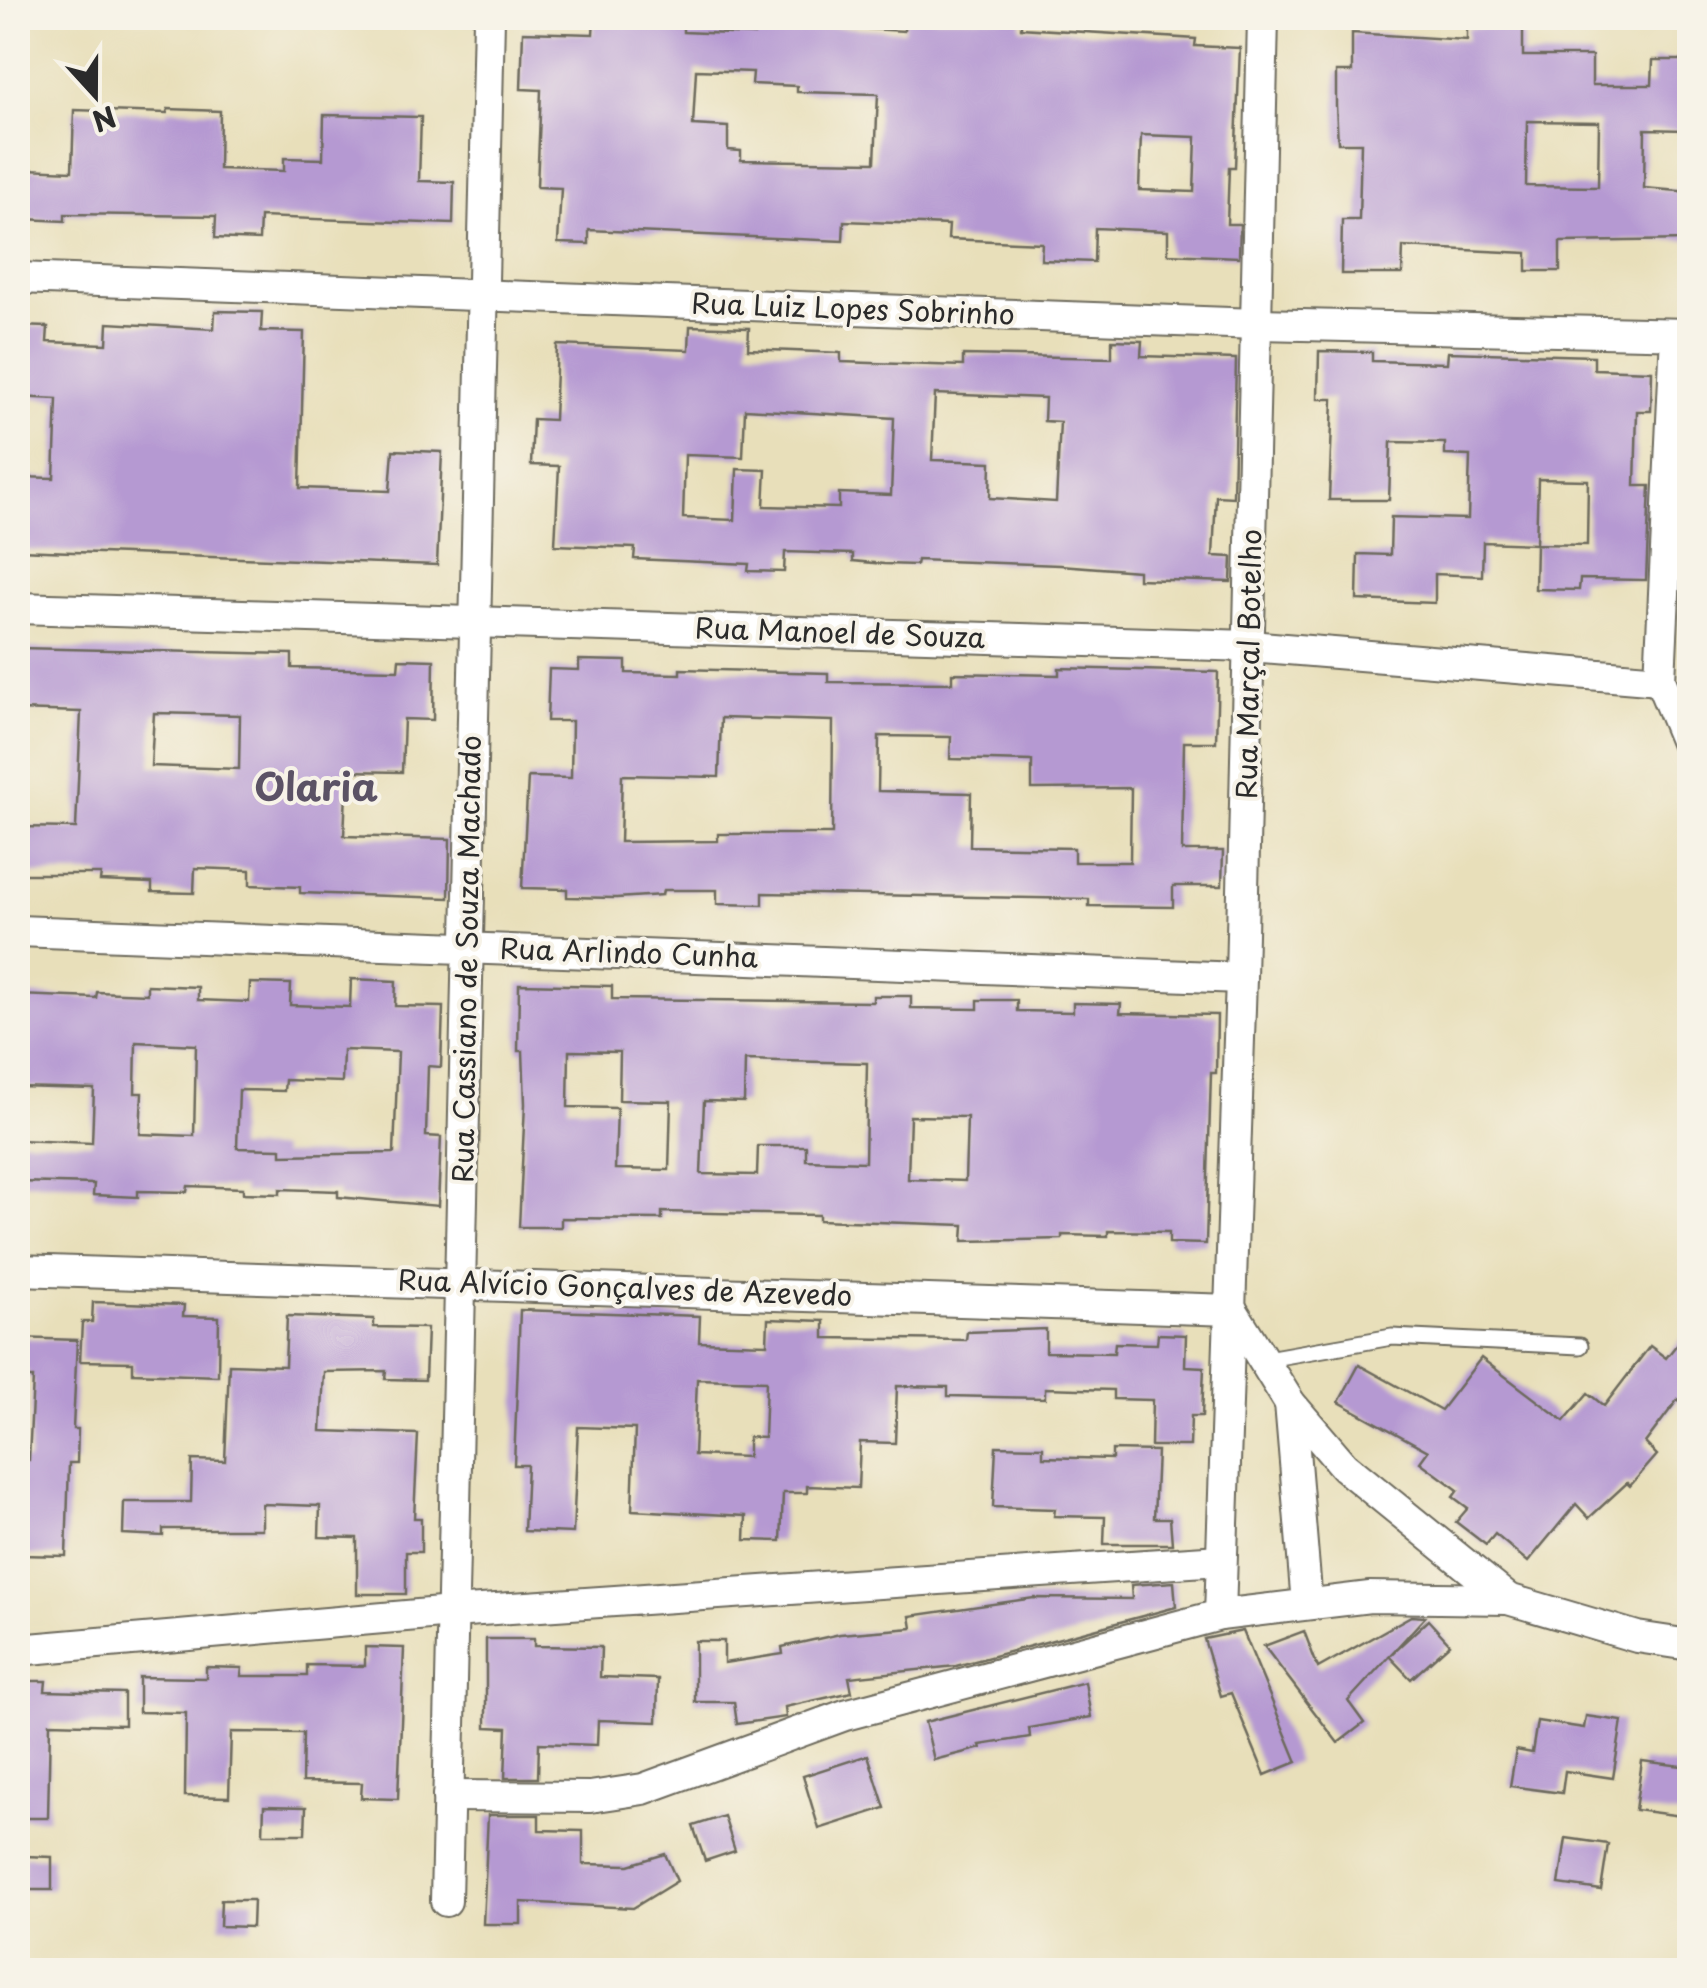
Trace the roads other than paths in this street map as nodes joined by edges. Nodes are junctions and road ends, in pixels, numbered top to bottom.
1 (489, 18) edge
2 (1264, 18) edge
3 (18, 278) edge
4 (482, 296) junction
5 (1258, 324) junction
6 (1683, 334) edge
7 (18, 608) edge
8 (475, 620) junction
9 (1250, 646) junction
10 (1660, 680) junction
11 (1690, 752) edge
12 (18, 931) edge
13 (468, 946) junction
14 (1241, 978) junction
15 (18, 1270) edge
16 (460, 1282) junction
17 (1232, 1310) junction
18 (1580, 1346) dead end
19 (1261, 1360) junction
20 (1290, 1403) junction
21 (1220, 1560) junction
22 (1508, 1599) junction
23 (1307, 1604) junction
24 (452, 1612) junction
25 (1220, 1615) junction
26 (1690, 1645) edge
27 (18, 1650) edge
28 (448, 1796) junction
29 (446, 1900) dead end

1 - 4 street, Rua Cassiano de Souza Machado
2 - 5 street, Rua Marçal Botelho
3 - 4 street, Rua Luiz Lopes Sobrinho
4 - 5 street, Rua Luiz Lopes Sobrinho
4 - 8 street, Rua Cassiano de Souza Machado
5 - 6 street, Rua Luiz Lopes Sobrinho
5 - 9 street, Rua Marçal Botelho
6 - 10 street
7 - 8 street, Rua Manoel de Souza
8 - 9 street, Rua Manoel de Souza
8 - 13 street, Rua Cassiano de Souza Machado
9 - 10 street, Rua Manoel de Souza
9 - 14 street, Rua Marçal Botelho
10 - 11 street
12 - 13 street, Rua Arlindo Cunha
13 - 14 street, Rua Arlindo Cunha
13 - 16 street, Rua Cassiano de Souza Machado
14 - 17 street, Rua Marçal Botelho
15 - 16 street, Rua Alvício Gonçalves de Azevedo
16 - 17 street, Rua Alvício Gonçalves de Azevedo
16 - 24 street, Rua Cassiano de Souza Machado
17 - 19 street
17 - 21 street, Rua Marçal Botelho
18 - 19 lane
19 - 20 street
20 - 22 street
20 - 23 street
21 - 24 street
21 - 25 street, Rua Marçal Botelho
22 - 23 street
22 - 26 street
23 - 25 street
24 - 27 street
24 - 28 street, Rua Cassiano de Souza Machado
25 - 28 street
28 - 29 street, Rua Cassiano de Souza Machado

